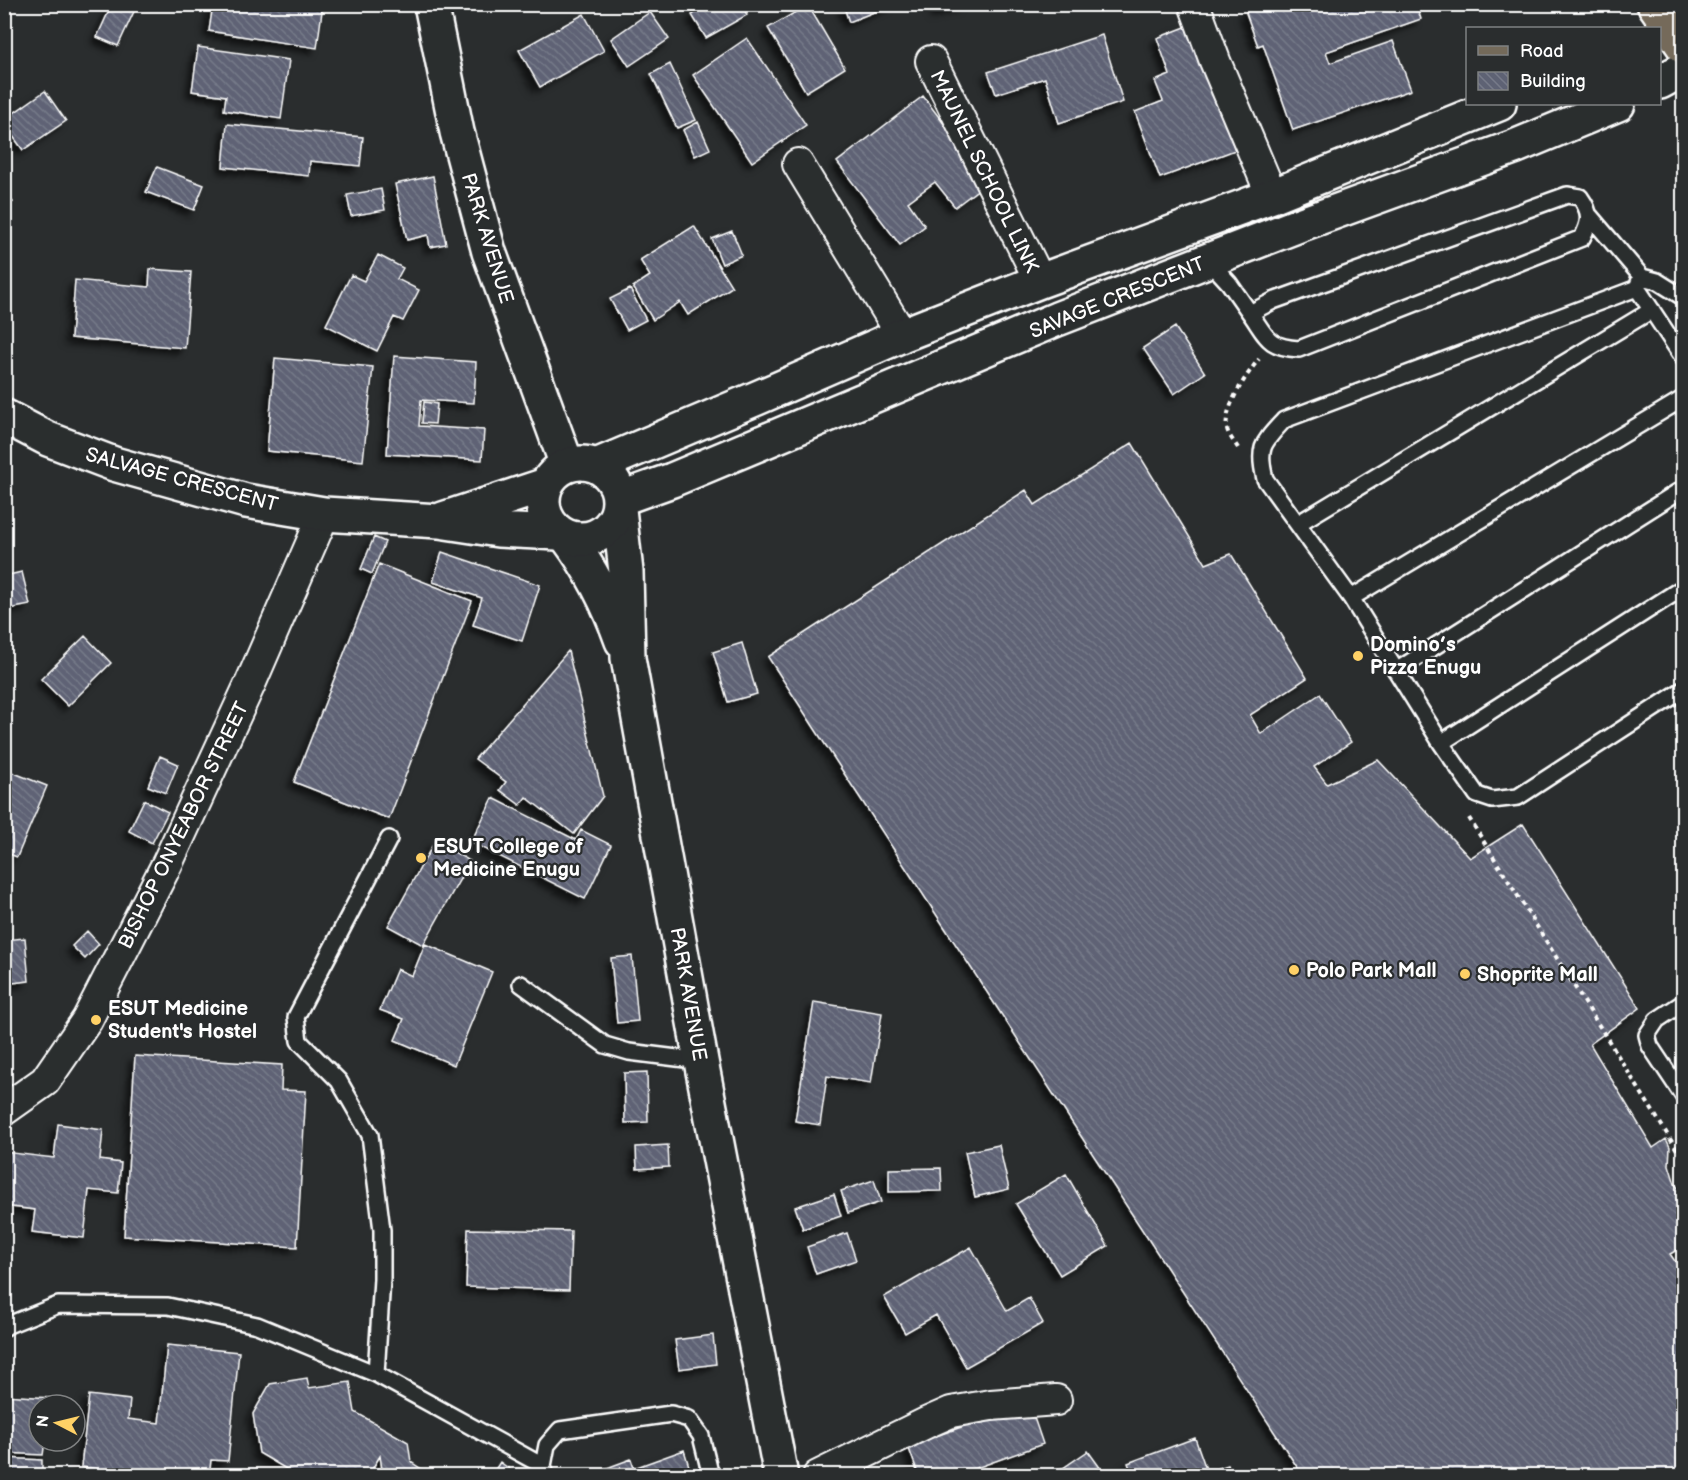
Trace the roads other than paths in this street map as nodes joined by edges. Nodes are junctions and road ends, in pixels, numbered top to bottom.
1 (431, 4) edge
2 (1194, 4) edge
3 (931, 61) dead end
4 (1683, 69) edge
5 (1661, 81) edge
6 (1497, 105) edge
7 (1615, 105) edge
8 (798, 164) dead end
9 (1272, 196) junction
10 (1590, 216) junction
11 (1208, 260) junction
12 (1040, 281) junction
13 (1639, 282) junction
14 (1683, 298) edge
15 (1652, 310) junction
16 (1250, 313) junction
17 (902, 334) junction
18 (1683, 359) edge
19 (757, 399) junction
20 (1683, 399) edge
21 (4, 416) edge
22 (771, 439) junction
23 (570, 472) junction
24 (1683, 488) edge
25 (619, 504) junction
26 (324, 514) junction
27 (439, 521) junction
28 (1299, 523) junction
29 (562, 535) junction
30 (1683, 586) edge
31 (1351, 598) junction
32 (628, 658) junction
33 (1396, 671) junction
34 (1683, 689) edge
35 (1442, 743) junction
36 (389, 839) dead end
37 (521, 984) dead end
38 (1683, 1002) edge
39 (701, 1061) junction
40 (1683, 1095) edge
41 (4, 1110) edge
42 (4, 1328) edge
43 (376, 1374) junction
44 (1056, 1400) dead end
45 (545, 1471) edge
46 (711, 1476) edge
47 (781, 1476) edge
48 (818, 1476) edge

1 - 23 main road, PARK AVENUE
2 - 9 street
3 - 12 street, MAUNEL SCHOOL LINK
4 - 5 main road
6 - 9 main road, SAVAGE CRESCENT
7 - 11 main road, SAVAGE CRESCENT
8 - 17 street
9 - 12 main road, SAVAGE CRESCENT
10 - 13 lane
10 - 16 lane
10 - 16 lane
11 - 16 lane
11 - 22 main road, SAVAGE CRESCENT
12 - 17 main road, SAVAGE CRESCENT
13 - 14 lane
13 - 15 lane
13 - 28 lane
15 - 18 lane
15 - 28 lane
17 - 19 main road, SAVAGE CRESCENT
19 - 22 main road
19 - 23 main road, SAVAGE CRESCENT
20 - 31 lane
21 - 26 main road, SALVAGE CRESCENT
22 - 25 main road, SAVAGE CRESCENT
23 - 25 main road
23 - 27 main road, SAVAGE CRESCENT
23 - 29 main road
24 - 33 lane
25 - 29 main road
25 - 32 main road, PARK AVENUE
26 - 27 main road, SALVAGE CRESCENT
26 - 41 street, BISHOP ONYEABOR STREET
27 - 29 main road, SALVAGE CRESCENT
28 - 31 lane
29 - 32 main road
30 - 35 lane
31 - 33 lane
32 - 39 main road, PARK AVENUE
33 - 35 lane
34 - 35 lane
36 - 43 lane
37 - 39 lane
38 - 40 lane
39 - 47 main road, PARK AVENUE
42 - 43 lane
43 - 45 lane
44 - 48 street
45 - 46 lane

